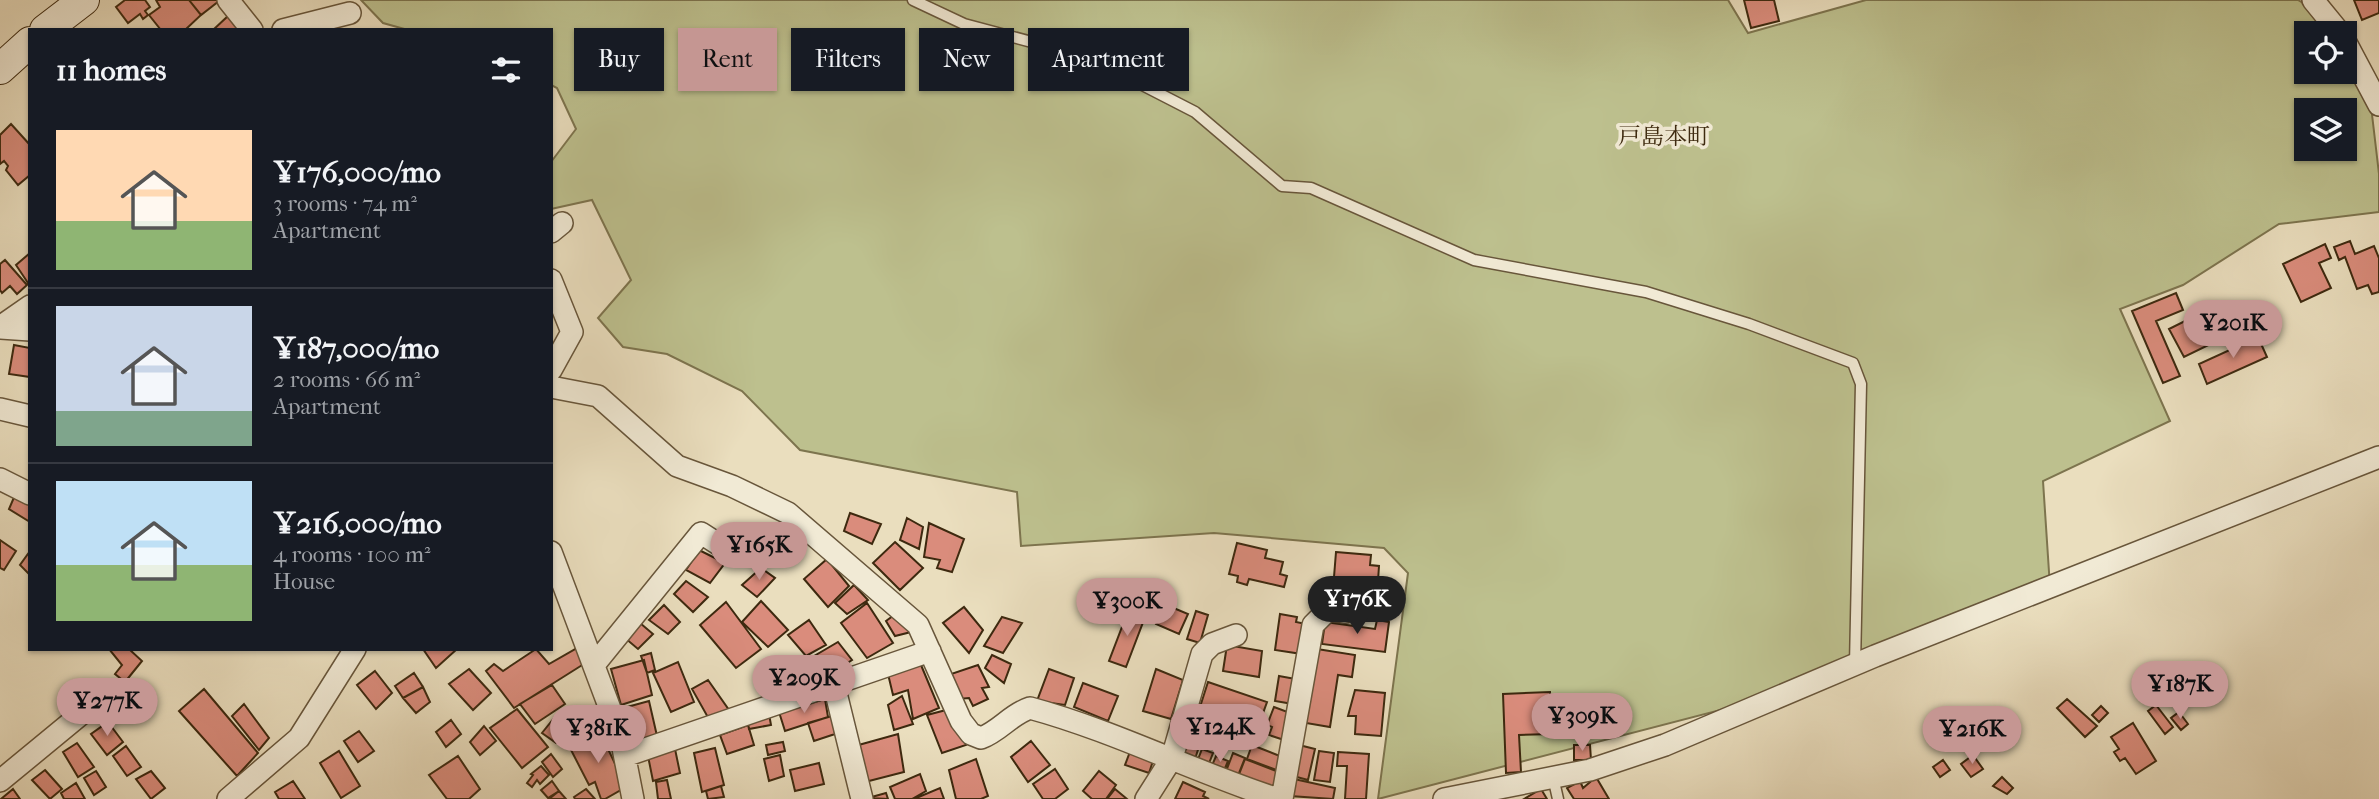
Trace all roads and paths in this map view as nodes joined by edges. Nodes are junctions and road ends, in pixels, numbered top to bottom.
1 (84, 0) edge
2 (228, 0) edge
3 (912, 0) edge
4 (2314, 0) edge
5 (350, 13) dead end
6 (2331, 21) edge
7 (48, 28) edge
8 (250, 28) edge
9 (291, 28) edge
10 (28, 44) edge
11 (2357, 64) edge
12 (0, 69) edge
13 (2379, 105) edge
14 (553, 285) edge
15 (28, 307) edge
16 (0, 328) edge
17 (28, 330) edge
18 (553, 366) edge
19 (553, 387) edge
20 (0, 409) edge
21 (28, 416) edge
22 (2379, 457) edge
23 (0, 479) edge
24 (28, 493) edge
25 (729, 551) dead end
26 (553, 557) edge
27 (1345, 612) dead end
28 (1236, 635) dead end
29 (354, 651) edge
30 (930, 651) junction
31 (594, 665) junction
32 (1855, 665) junction
33 (834, 685) junction
34 (108, 692) dead end
35 (625, 756) junction
36 (1172, 758) junction
37 (1553, 777) junction
38 (0, 781) edge
39 (1503, 793) edge
40 (228, 799) edge
41 (633, 799) edge
42 (862, 799) edge
43 (1146, 799) edge
44 (1280, 799) edge
45 (1444, 799) edge
46 (1558, 799) edge

1 - 7 main road
2 - 8 street
3 - 32 lane
4 - 6 street
5 - 9 street
10 - 12 main road
11 - 13 street
14 - 18 street
15 - 16 street
16 - 17 street
19 - 30 street
20 - 21 street
22 - 32 street
23 - 24 street
25 - 31 street
26 - 31 street
27 - 44 street
28 - 36 street
29 - 40 street
30 - 33 street
30 - 36 street
31 - 35 street
32 - 37 street
33 - 35 street
33 - 42 street
34 - 38 street
35 - 41 street
36 - 43 street
36 - 44 street
37 - 39 street
37 - 46 lane
39 - 45 street

